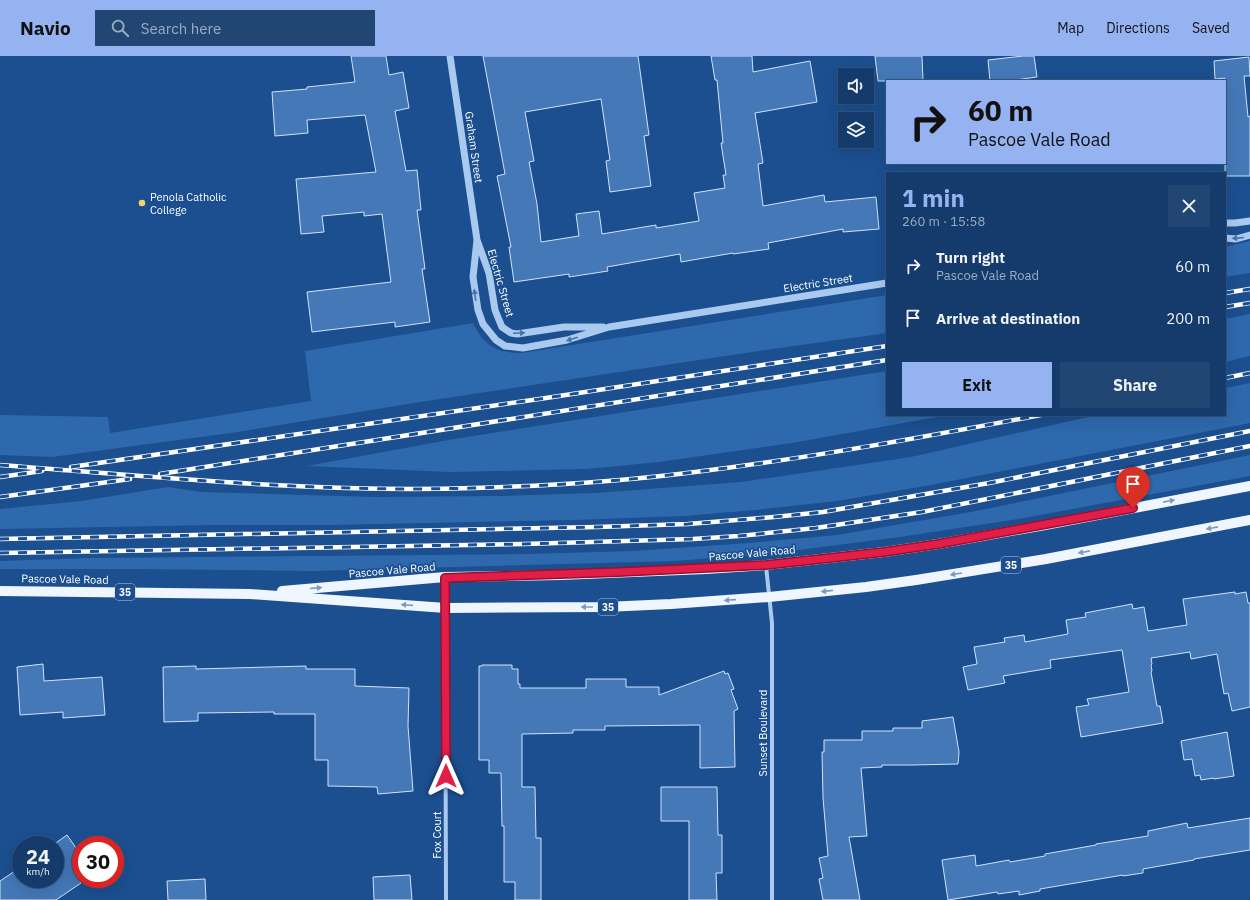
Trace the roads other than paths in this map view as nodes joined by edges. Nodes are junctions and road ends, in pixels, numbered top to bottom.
1 (450, 56) edge
2 (1250, 220) edge
3 (1226, 223) edge
4 (1250, 235) edge
5 (1226, 238) edge
6 (477, 240) junction
7 (886, 283) edge
8 (609, 327) junction
9 (1250, 486) edge
10 (1250, 520) edge
11 (766, 565) junction
12 (445, 578) junction
13 (0, 591) edge
14 (250, 594) junction
15 (769, 597) junction
16 (446, 608) junction
17 (446, 900) edge
18 (772, 900) edge

1 - 6 street, Graham Street
2 - 3 street
4 -> 5 street
6 -> 8 street, Electric Street
8 -> 6 street, Electric Street
7 - 8 street, Electric Street
11 -> 9 main road, Pascoe Vale Road / 35
10 -> 15 main road, Pascoe Vale Road / 35
11 - 12 main road, Pascoe Vale Road / 35
11 - 15 street, Sunset Boulevard
14 -> 12 main road, Pascoe Vale Road / 35
12 - 16 street, Fox Court
13 - 14 main road, Pascoe Vale Road / 35
16 -> 14 main road, Pascoe Vale Road / 35
15 -> 16 main road, Pascoe Vale Road / 35
15 - 18 street, Sunset Boulevard
16 - 17 street, Fox Court

